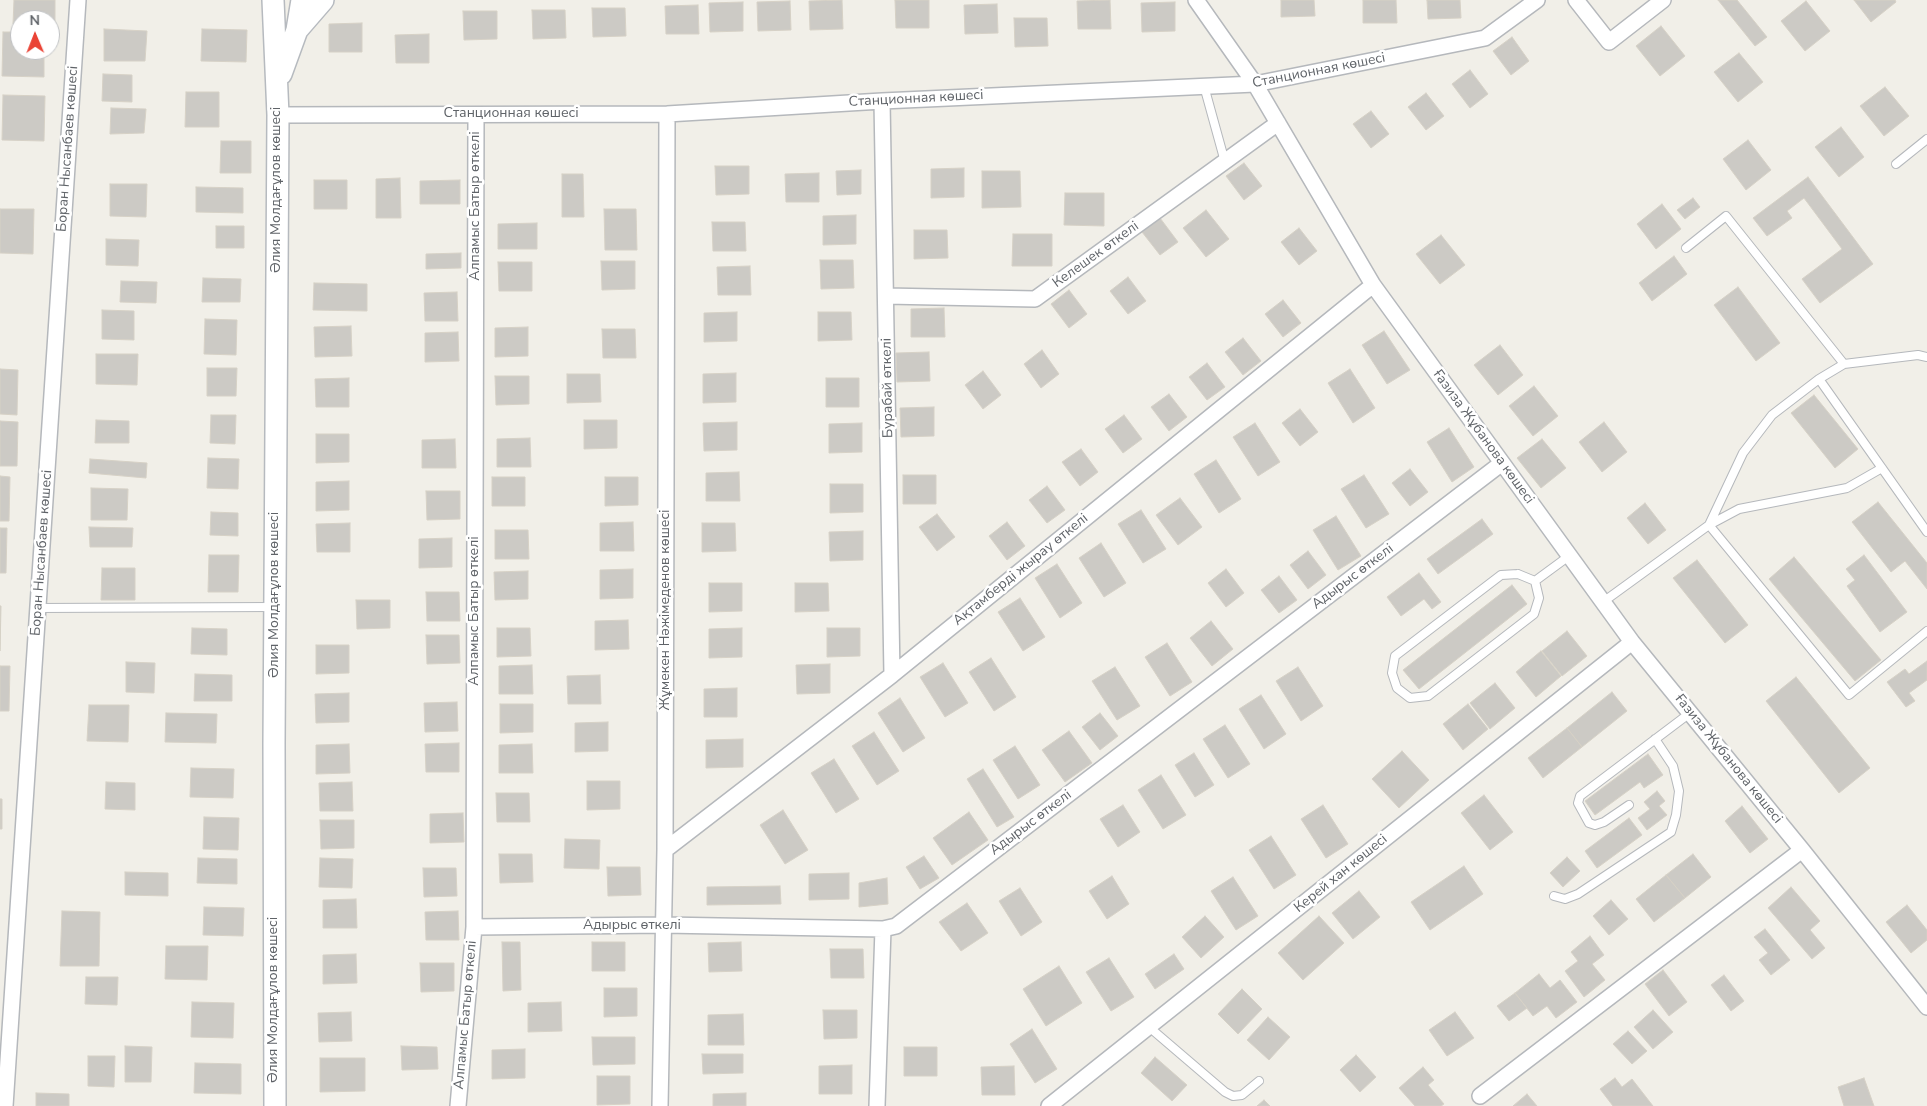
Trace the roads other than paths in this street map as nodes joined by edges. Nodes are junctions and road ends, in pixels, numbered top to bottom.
1 (78, 0) edge
2 (273, 0) edge
3 (302, 0) edge
4 (323, 0) edge
5 (1196, 0) edge
6 (1537, 0) edge
7 (1576, 0) edge
8 (1663, 0) edge
9 (297, 30) junction
10 (277, 84) junction
11 (1255, 84) junction
12 (1204, 86) junction
13 (882, 100) junction
14 (667, 114) junction
15 (278, 115) junction
16 (476, 115) junction
17 (1278, 123) junction
18 (1927, 139) edge
19 (1225, 162) junction
20 (1896, 164) dead end
21 (1686, 248) dead end
22 (1373, 285) junction
23 (886, 296) junction
24 (1927, 357) edge
25 (1844, 364) junction
26 (1819, 379) junction
27 (1502, 463) junction
28 (1882, 468) junction
29 (1709, 525) junction
30 (1926, 529) edge
31 (1569, 556) junction
32 (1535, 581) junction
33 (1603, 602) junction
34 (276, 607) junction
35 (38, 608) junction
36 (1927, 631) edge
37 (1632, 642) junction
38 (892, 675) junction
39 (1690, 713) junction
40 (1655, 739) junction
41 (1629, 805) dead end
42 (665, 850) junction
43 (1802, 850) junction
44 (1554, 896) dead end
45 (664, 925) junction
46 (474, 927) junction
47 (883, 930) junction
48 (1927, 1007) edge
49 (1149, 1026) junction
50 (1259, 1081) dead end
51 (1480, 1096) dead end
52 (5, 1106) edge
53 (275, 1106) edge
54 (458, 1106) edge
55 (660, 1106) edge
56 (877, 1106) edge
57 (1049, 1106) edge

1 - 35 street, Боран Нысанбаев көшесі
2 - 10 main road, Әлия Молдағұлов көшесі
3 - 9 main road, Әлия Молдағұлов көшесі
4 - 9 main road
5 - 11 street, Ғазиза Жұбанова көшесі
6 - 11 street, Станционная көшесі
7 - 8 street
9 - 10 main road, Әлия Молдағұлов көшесі
10 - 15 main road, Әлия Молдағұлов көшесі
11 - 12 street, Станционная көшесі
11 - 17 street, Ғазиза Жұбанова көшесі
12 - 13 street, Станционная көшесі
12 - 19 lane
13 - 14 street, Станционная көшесі
13 - 23 street, Бурабай өткелі
14 - 16 street, Станционная көшесі
14 - 42 street, Жұмекен Нәжімеденов көшесі
15 - 16 street, Станционная көшесі
15 - 34 main road, Әлия Молдағұлов көшесі
16 - 46 street, Алпамыс Батыр өткелі
17 - 19 street, Келешек өткелі
17 - 22 street, Ғазиза Жұбанова көшесі
18 - 20 lane
19 - 23 street, Келешек өткелі
21 - 25 lane
22 - 27 street, Ғазиза Жұбанова көшесі
22 - 38 street, Ақтамберді жырау өткелі
23 - 38 street, Бурабай өткелі
24 - 25 lane
25 - 26 lane
26 - 28 lane
26 - 29 lane
27 - 31 street, Ғазиза Жұбанова көшесі
27 - 47 street, Адырыс өткелі
28 - 29 lane
28 - 30 lane
29 - 33 lane
29 - 36 lane
31 - 32 lane
31 - 33 street, Ғазиза Жұбанова көшесі
32 - 32 lane
33 - 37 street, Ғазиза Жұбанова көшесі
34 - 35 lane
34 - 53 main road, Әлия Молдағұлов көшесі
35 - 52 street, Боран Нысанбаев көшесі
37 - 39 street, Ғазиза Жұбанова көшесі
37 - 49 street, Керей хан көшесі
38 - 42 street, Ақтамберді жырау өткелі
39 - 40 lane
39 - 43 street, Ғазиза Жұбанова көшесі
40 - 41 lane
40 - 44 lane
42 - 45 street, Жұмекен Нәжімеденов көшесі
43 - 48 street, Ғазиза Жұбанова көшесі
43 - 51 street
45 - 46 street, Адырыс өткелі
45 - 47 street, Адырыс өткелі
45 - 55 street, Жұмекен Нәжімеденов көшесі
46 - 54 street, Алпамыс Батыр өткелі
47 - 56 street
49 - 50 lane
49 - 57 street, Керей хан көшесі

